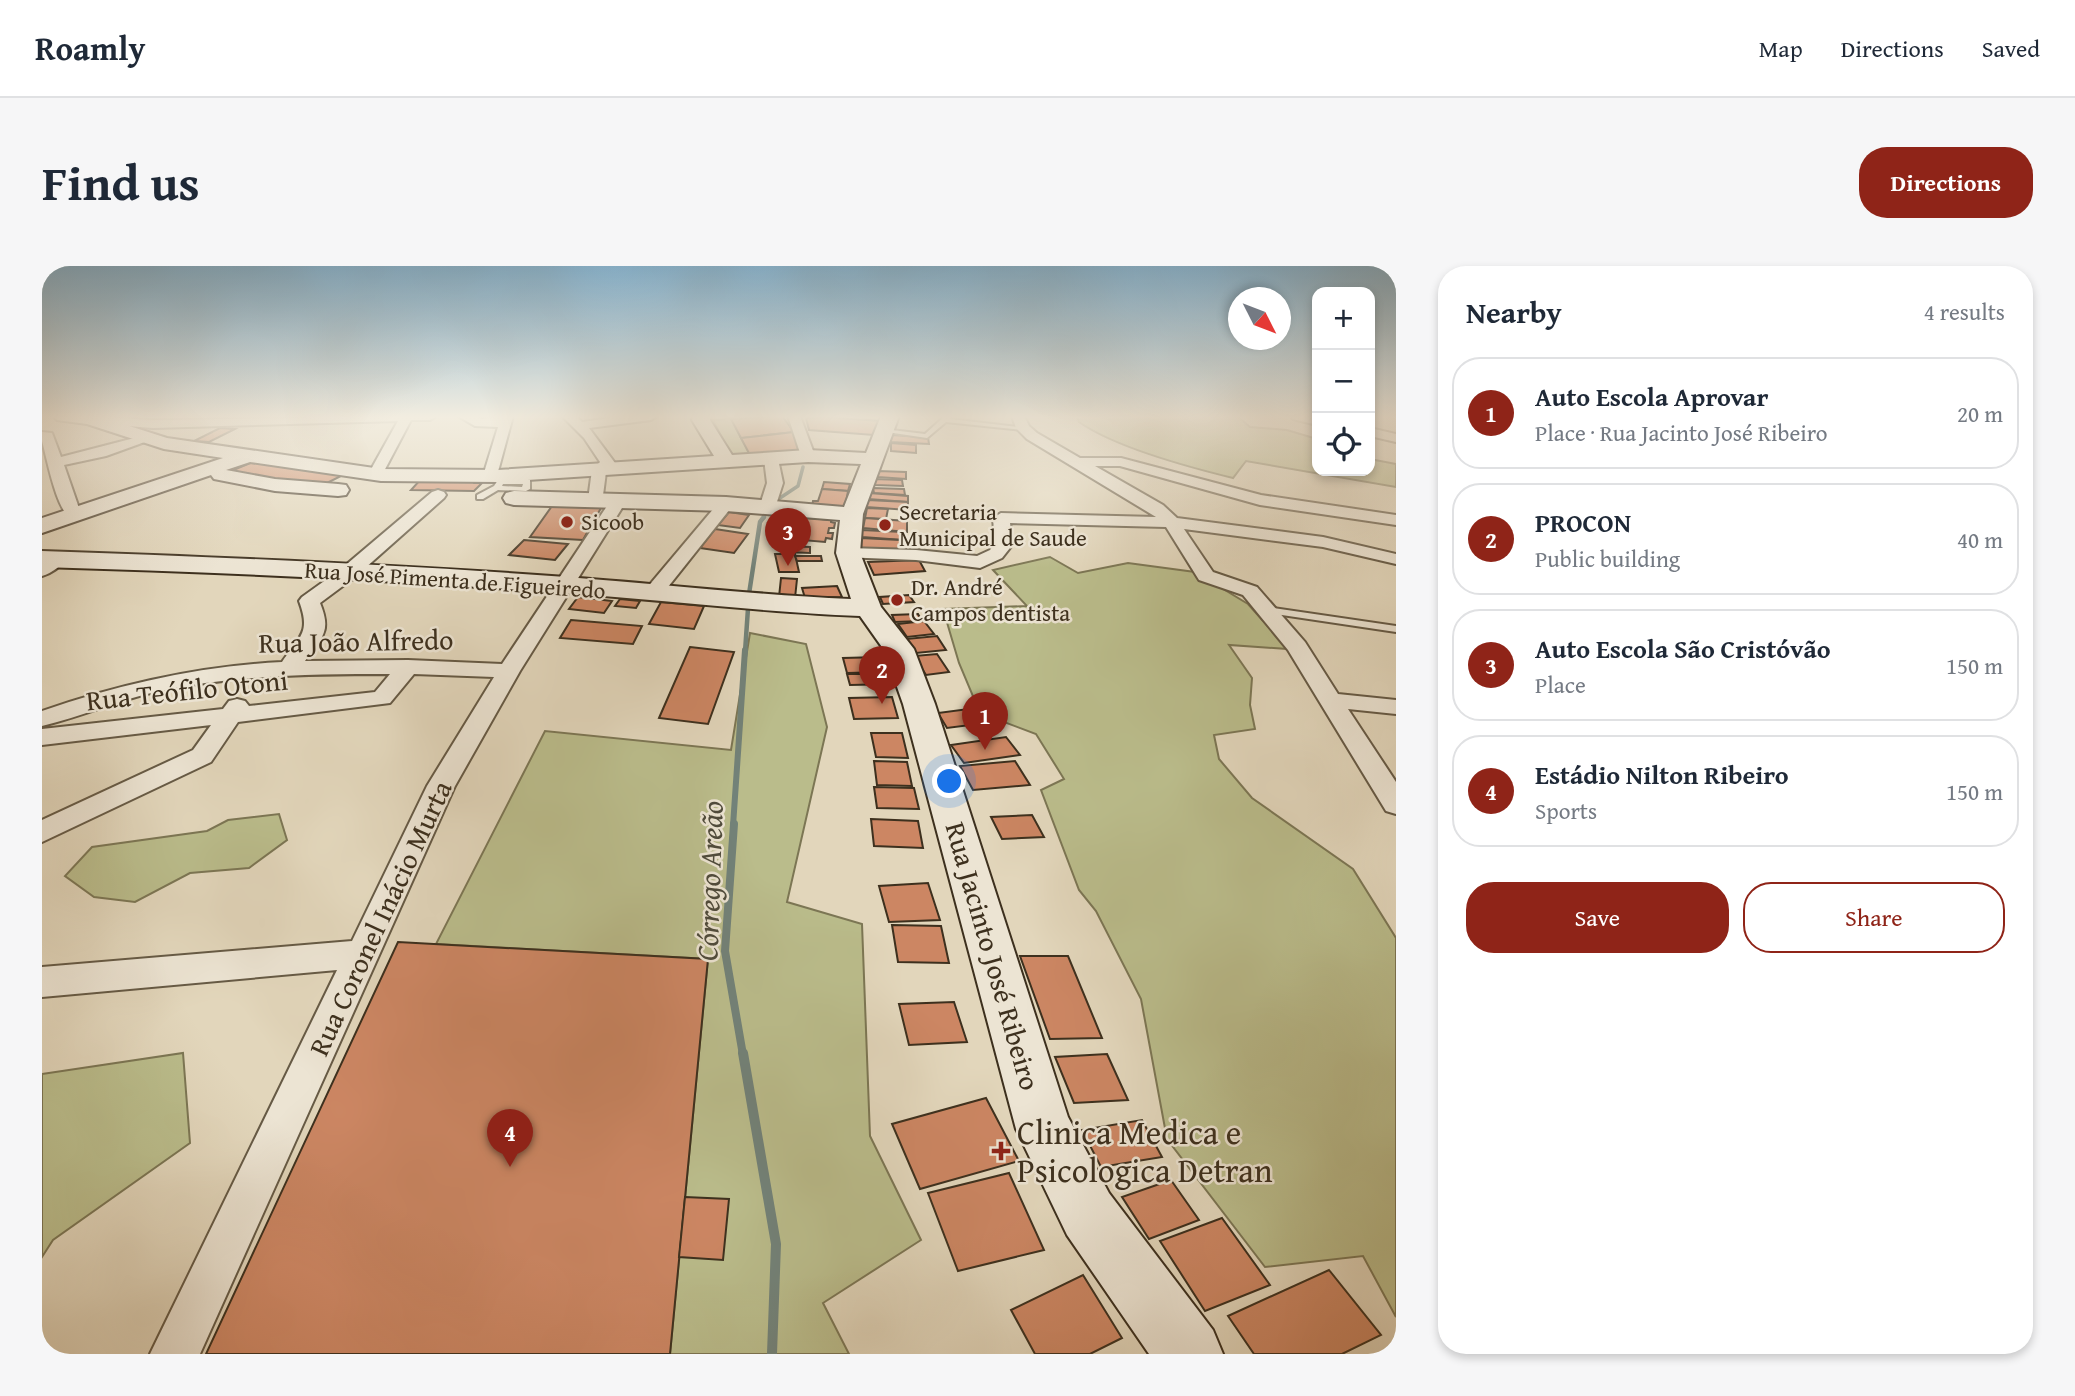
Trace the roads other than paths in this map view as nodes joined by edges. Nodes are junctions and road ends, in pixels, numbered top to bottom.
1 (58, 467) edge
2 (219, 467) edge
3 (304, 467) edge
4 (386, 467) edge
5 (496, 467) edge
6 (603, 467) edge
7 (651, 467) edge
8 (772, 467) edge
9 (872, 467) edge
10 (1085, 467) edge
11 (1138, 467) edge
12 (599, 470) junction
13 (205, 472) junction
14 (379, 483) junction
15 (493, 484) junction
16 (438, 495) junction
17 (596, 500) junction
18 (619, 500) junction
19 (726, 504) junction
20 (771, 508) junction
21 (73, 514) junction
22 (1396, 520) edge
23 (1171, 522) junction
24 (42, 526) edge
25 (850, 534) junction
26 (1395, 558) edge
27 (48, 562) edge
28 (348, 573) junction
29 (566, 585) junction
30 (653, 593) junction
31 (868, 608) junction
32 (1266, 610) junction
33 (1396, 629) edge
34 (291, 666) junction
35 (408, 667) junction
36 (256, 671) junction
37 (509, 671) junction
38 (1330, 700) junction
39 (1396, 707) edge
40 (233, 714) junction
41 (42, 719) edge
42 (42, 737) edge
43 (1396, 804) edge
44 (42, 832) edge
45 (362, 954) junction
46 (42, 982) edge
47 (175, 1354) edge
48 (1189, 1354) edge

1 - 21 street
2 - 13 street
3 - 14 street
4 - 14 street
5 - 15 street
6 - 12 street
7 - 12 street
8 - 20 street
9 - 25 street
10 - 23 street
11 - 22 street
12 - 15 street
12 - 17 street
13 - 14 street
13 - 21 street
14 - 15 street
14 - 16 street
15 - 16 street
15 - 17 street
16 - 28 street
17 - 18 street
18 - 19 street
18 - 29 street, Rua Coronel Inácio Murta
19 - 20 street
19 - 30 street
20 - 25 street
21 - 24 street
23 - 25 street
23 - 26 street
23 - 32 street
25 - 31 street, Rua Jacinto José Ribeiro
27 - 28 street, Rua José Pimenta de Figueiredo
28 - 29 street, Rua José Pimenta de Figueiredo
28 - 34 street
29 - 30 street, Rua José Pimenta de Figueiredo
29 - 37 street, Rua Coronel Inácio Murta
30 - 31 street, Rua José Pimenta de Figueiredo
31 - 48 street, Rua Jacinto José Ribeiro
32 - 33 lane
32 - 38 street
34 - 35 street, Rua João Alfredo
34 - 36 street, Rua João Alfredo
35 - 37 street, Rua João Alfredo
35 - 40 street, Rua Teófilo Otoni
36 - 40 street
36 - 41 street, Rua João Alfredo
37 - 45 street, Rua Coronel Inácio Murta
38 - 39 street
38 - 43 street
40 - 42 street, Rua Teófilo Otoni
40 - 44 street
45 - 46 street
45 - 47 street, Rua Coronel Inácio Murta

